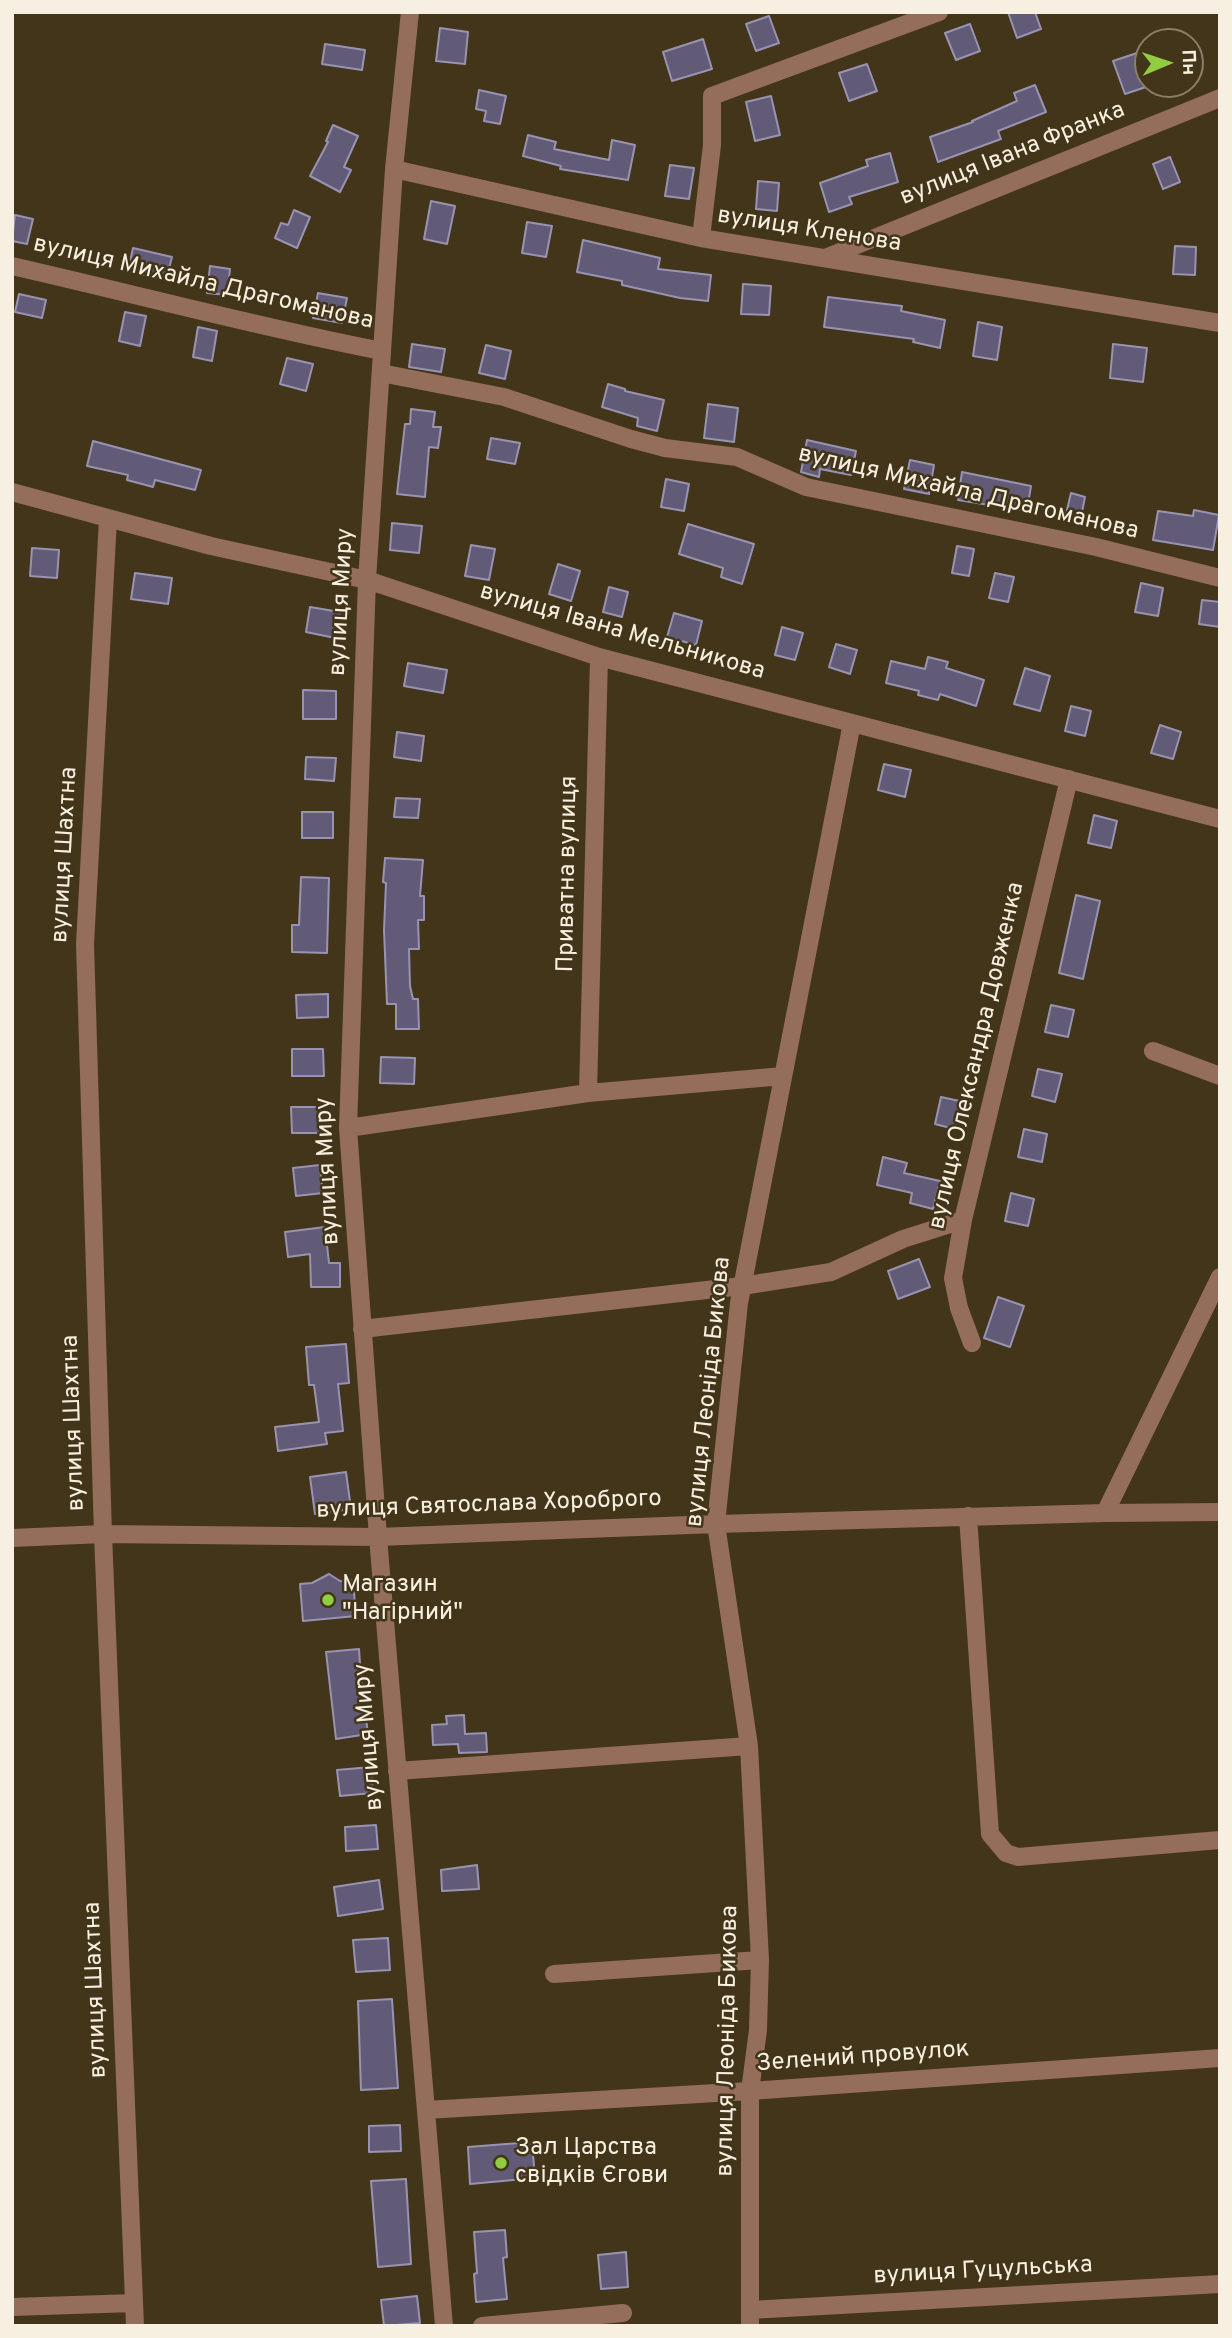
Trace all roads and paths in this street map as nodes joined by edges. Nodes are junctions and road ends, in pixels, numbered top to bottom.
1 (410, 12) edge
2 (939, 12) edge
3 (1220, 98) edge
4 (394, 169) junction
5 (701, 237) junction
6 (825, 258) junction
7 (12, 266) edge
8 (1220, 323) edge
9 (382, 351) junction
10 (381, 373) junction
11 (12, 492) edge
12 (108, 519) junction
13 (1220, 578) edge
14 (367, 580) junction
15 (598, 657) junction
16 (852, 723) junction
17 (1069, 779) junction
18 (1220, 819) edge
19 (1153, 1051) dead end
20 (783, 1076) junction
21 (1220, 1076) edge
22 (588, 1093) junction
23 (348, 1128) junction
24 (963, 1220) junction
25 (1220, 1277) edge
26 (743, 1286) junction
27 (362, 1329) junction
28 (972, 1343) dead end
29 (1220, 1512) edge
30 (1105, 1513) junction
31 (968, 1516) junction
32 (716, 1524) junction
33 (103, 1534) junction
34 (12, 1538) edge
35 (378, 1538) junction
36 (749, 1746) junction
37 (397, 1770) junction
38 (1220, 1840) edge
39 (760, 1960) junction
40 (554, 1974) dead end
41 (1220, 2058) edge
42 (750, 2091) junction
43 (426, 2110) junction
44 (1220, 2284) edge
45 (134, 2303) junction
46 (12, 2307) edge
47 (623, 2313) dead end
48 (750, 2318) edge
49 (135, 2326) edge
50 (444, 2326) edge
51 (482, 2326) edge

1 - 4 street, вулиця Миру
2 - 5 street
3 - 6 street, вулиця Івана Франка
4 - 5 street, вулиця Кленова
4 - 9 street, вулиця Миру
5 - 6 street, вулиця Кленова
6 - 8 street, вулиця Кленова
7 - 9 street, вулиця Михайла Драгоманова
9 - 10 street, вулиця Миру
10 - 13 street, вулиця Михайла Драгоманова
10 - 14 street, вулиця Миру
11 - 12 street, вулиця Івана Мельникова
12 - 14 street, вулиця Івана Мельникова
12 - 33 street, вулиця Шахтна
14 - 15 street, вулиця Івана Мельникова
14 - 23 street, вулиця Миру
15 - 16 street, вулиця Івана Мельникова
15 - 22 street, Приватна вулиця
16 - 17 street, вулиця Івана Мельникова
16 - 20 street, вулиця Леоніда Бикова
17 - 18 street, вулиця Івана Мельникова
17 - 24 street, вулиця Олександра Довженка
19 - 21 street
20 - 22 street
20 - 26 street, вулиця Леоніда Бикова
22 - 23 street
23 - 27 street, вулиця Миру
24 - 26 street
24 - 28 street, вулиця Олександра Довженка
25 - 30 street
26 - 27 street
26 - 32 street, вулиця Леоніда Бикова
27 - 35 street, вулиця Миру
29 - 30 street, вулиця Святослава Хороброго
30 - 31 street, вулиця Святослава Хороброго
31 - 32 street, вулиця Святослава Хороброго
31 - 38 street
32 - 35 street, вулиця Святослава Хороброго
32 - 36 street, вулиця Леоніда Бикова
33 - 34 street, вулиця Святослава Хороброго
33 - 35 street, вулиця Святослава Хороброго
33 - 45 street, вулиця Шахтна
35 - 37 street, вулиця Миру
36 - 37 street
36 - 39 street, вулиця Леоніда Бикова
37 - 43 street, вулиця Миру
39 - 40 street
39 - 42 street, вулиця Леоніда Бикова
41 - 42 street, Зелений провулок
42 - 43 street, Зелений провулок
42 - 48 street, вулиця Леоніда Бикова
43 - 50 street, вулиця Миру
44 - 48 street, вулиця Гуцульська
45 - 46 street
45 - 49 street, вулиця Шахтна
47 - 51 street

